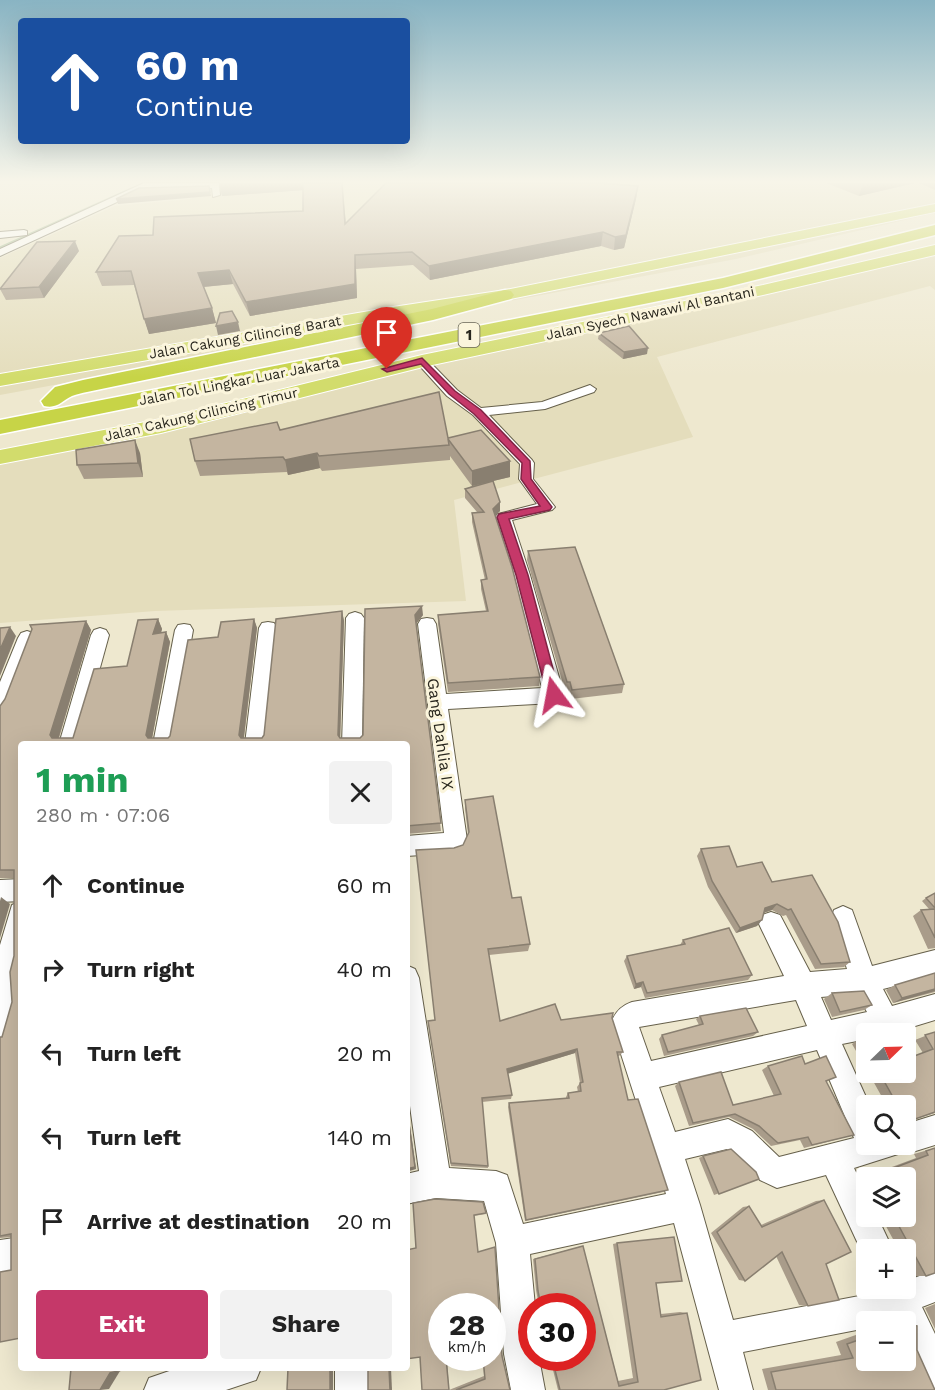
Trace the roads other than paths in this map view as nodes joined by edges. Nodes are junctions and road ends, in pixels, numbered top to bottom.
1 (733, 248) edge
2 (817, 248) edge
3 (864, 248) edge
4 (935, 250) edge
5 (505, 295) junction
6 (422, 361) junction
7 (400, 366) junction
8 (0, 380) edge
9 (590, 389) dead end
10 (52, 401) junction
11 (0, 411) edge
12 (478, 412) junction
13 (0, 427) edge
14 (0, 440) edge
15 (0, 457) edge
16 (355, 618) dead end
17 (427, 624) dead end
18 (267, 628) dead end
19 (184, 630) dead end
20 (100, 635) dead end
21 (27, 638) edge
22 (437, 702) junction
23 (0, 707) edge
24 (70, 741) edge
25 (164, 741) edge
26 (255, 741) edge
27 (352, 741) edge
28 (410, 846) edge
29 (18, 890) edge
30 (0, 891) edge
31 (843, 918) dead end
32 (18, 924) edge
33 (771, 924) dead end
34 (935, 963) edge
35 (864, 981) junction
36 (802, 986) junction
37 (935, 1007) edge
38 (886, 1021) junction
39 (0, 1031) edge
40 (410, 1033) edge
41 (824, 1036) junction
42 (641, 1077) junction
43 (856, 1103) edge
44 (935, 1130) edge
45 (916, 1136) edge
46 (666, 1149) junction
47 (856, 1150) edge
48 (833, 1158) junction
49 (421, 1186) edge
50 (685, 1205) junction
51 (872, 1239) edge
52 (512, 1242) junction
53 (18, 1253) edge
54 (0, 1256) edge
55 (935, 1286) edge
56 (916, 1290) edge
57 (891, 1299) edge
58 (900, 1299) edge
59 (724, 1339) junction
60 (233, 1371) edge
61 (352, 1371) edge
62 (935, 1372) edge
63 (161, 1390) edge
64 (352, 1390) edge
65 (528, 1390) edge
66 (736, 1390) edge

1 - 5 highway, Jalan Cakung Cilincing Barat
2 - 10 highway, Jalan Tol Lingkar Luar Jakarta / 1
3 - 13 highway, Jalan Tol Lingkar Luar Jakarta / 1
4 - 6 highway, Jalan Syech Nawawi Al Bantani
5 - 8 highway, Jalan Cakung Cilincing Barat
5 - 10 highway
6 - 7 highway, Jalan Syech Nawawi Al Bantani
6 - 12 street
7 - 14 highway
7 - 15 highway, Jalan Cakung Cilincing Timur
9 - 12 street
10 - 11 highway, Jalan Tol Lingkar Luar Jakarta / 1
12 - 22 street
16 - 27 street
17 - 22 street, Gang Dahlia IX
18 - 26 street
19 - 25 street
20 - 24 street
21 - 23 street
22 - 28 street, Gang Dahlia IX
29 - 30 street
31 - 35 street
32 - 39 street
33 - 36 street
34 - 35 street
35 - 36 street
35 - 38 street
36 - 41 street
36 - 42 street
37 - 38 street
38 - 41 street
40 - 49 street
41 - 42 street
41 - 43 street
42 - 46 street
44 - 45 street
46 - 48 street
46 - 50 street
47 - 48 street
48 - 51 street
49 - 52 street
50 - 52 street
50 - 59 street
52 - 65 street
53 - 54 street
55 - 56 street
57 - 59 street
58 - 62 street
59 - 66 street
60 - 63 street
61 - 64 street

